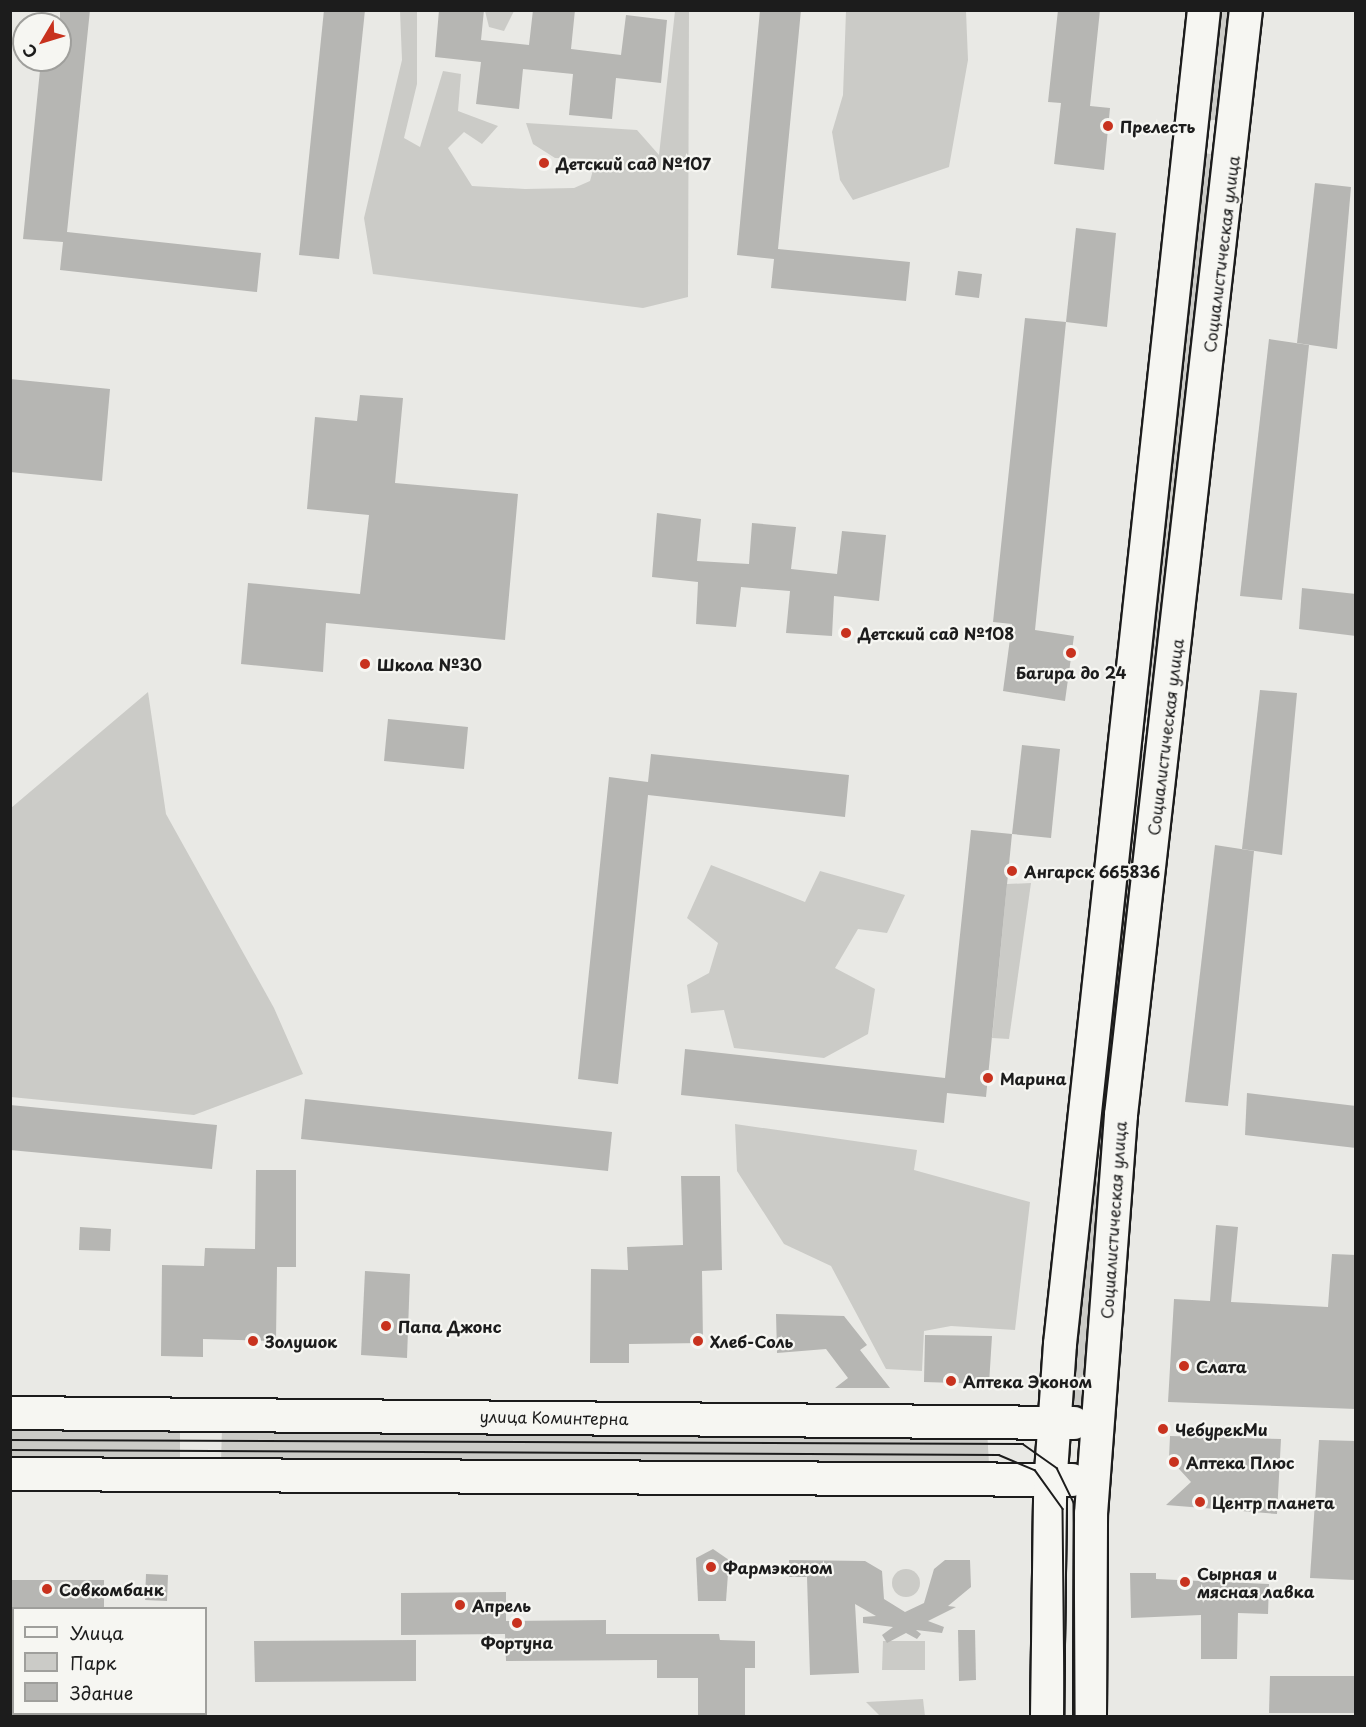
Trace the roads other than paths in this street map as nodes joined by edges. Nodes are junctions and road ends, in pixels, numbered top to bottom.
1 (1203, 10) edge
2 (1246, 10) edge
3 (10, 1413) edge
4 (1055, 1421) junction
5 (1098, 1424) junction
6 (10, 1474) edge
7 (1051, 1479) junction
8 (1094, 1481) junction
9 (1047, 1716) edge
10 (1090, 1716) edge

1 - 4 street
2 - 5 street, Социалистическая улица
3 - 4 street, улица Коминтерна
4 - 5 street, улица Коминтерна
4 - 7 street
5 - 8 street, Социалистическая улица
6 - 7 street
7 - 8 street
7 - 9 street
8 - 10 street, Социалистическая улица

